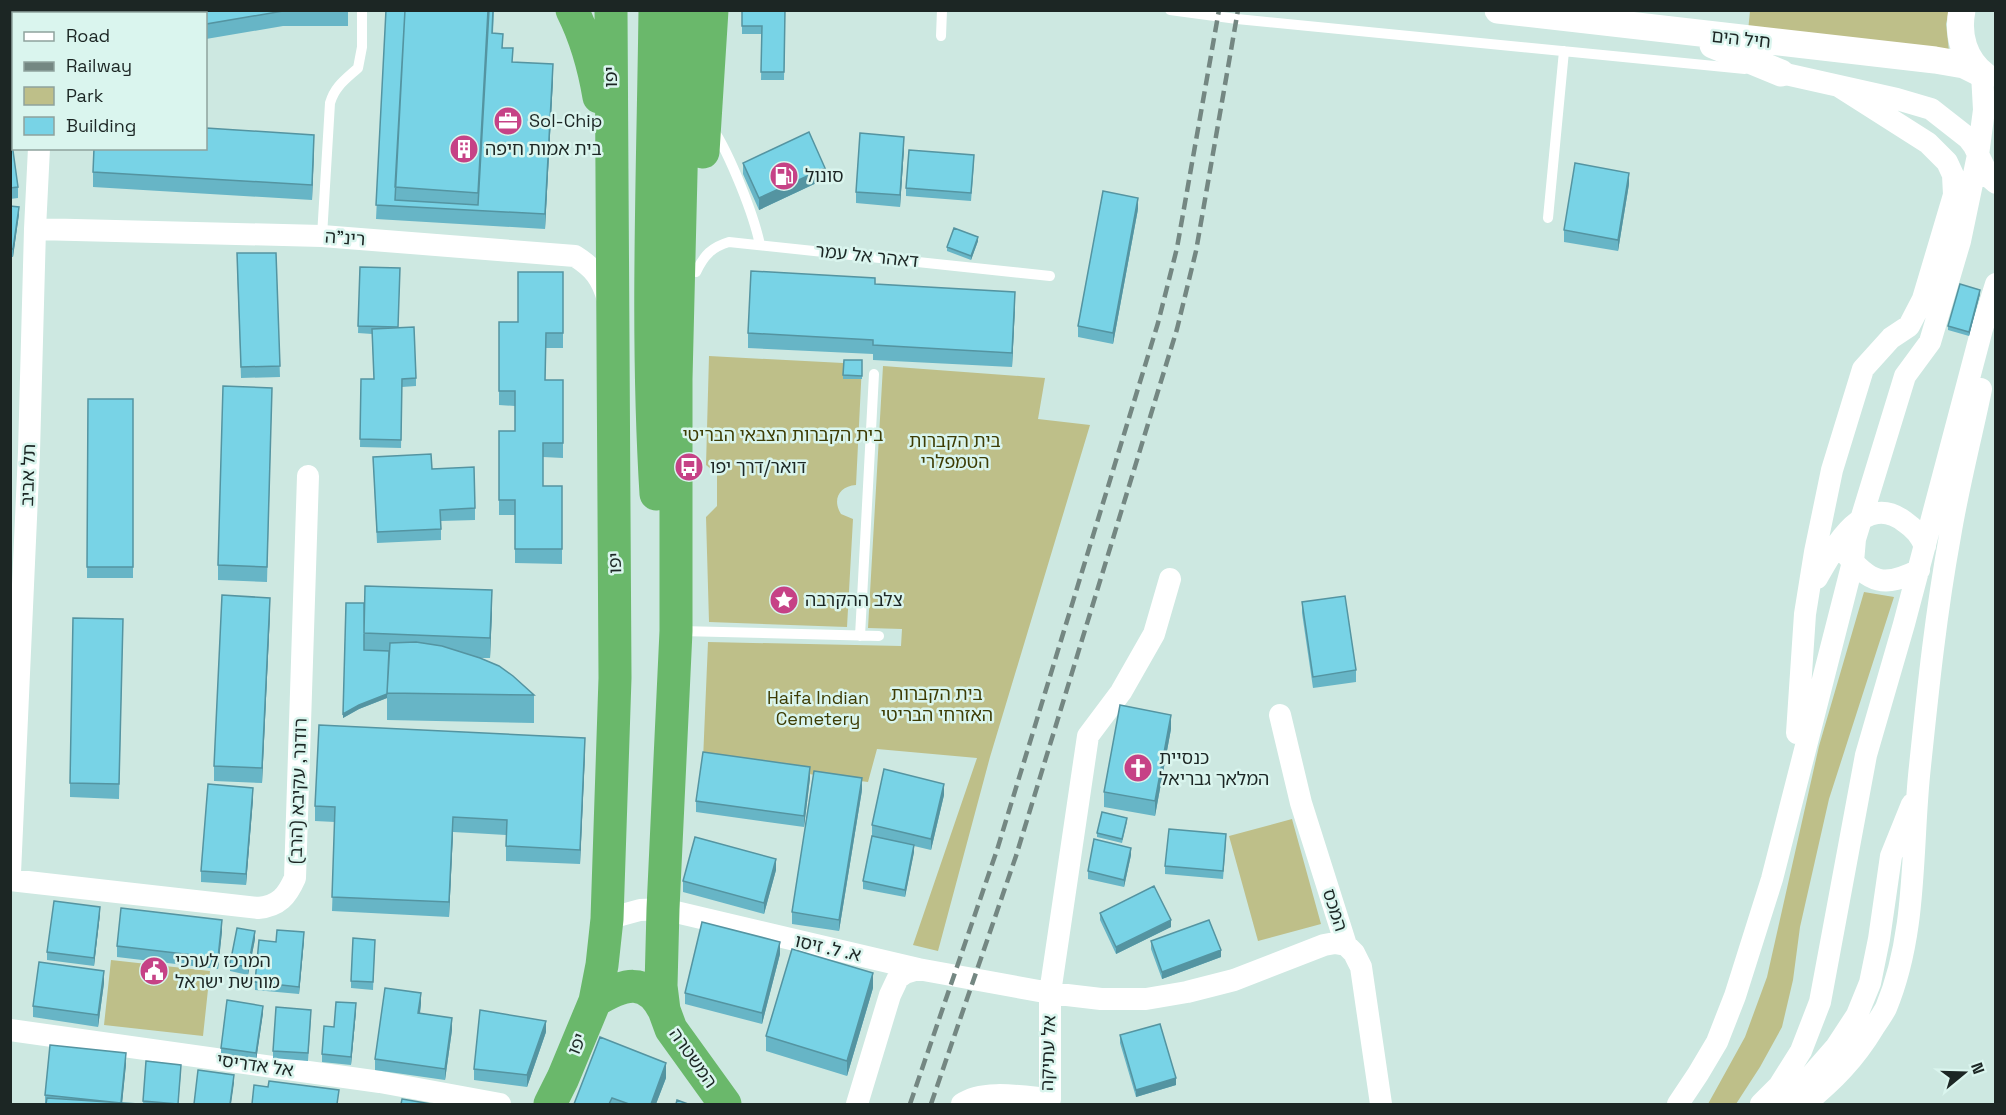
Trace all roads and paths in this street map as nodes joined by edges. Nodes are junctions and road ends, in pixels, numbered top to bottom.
1 (362, 10) edge
2 (572, 10) edge
3 (611, 10) edge
4 (655, 10) edge
5 (685, 10) edge
6 (712, 10) edge
7 (942, 10) edge
8 (1170, 10) edge
9 (1498, 10) edge
10 (1962, 10) edge
11 (1685, 33) junction
12 (941, 36) dead end
13 (1564, 51) junction
14 (1781, 73) junction
15 (1989, 78) edge
16 (1840, 87) junction
17 (705, 118) junction
18 (39, 150) edge
19 (1978, 155) junction
20 (611, 183) junction
21 (1995, 183) edge
22 (1548, 218) dead end
23 (35, 229) junction
24 (322, 236) junction
25 (760, 245) junction
26 (696, 272) junction
27 (1050, 276) dead end
28 (1995, 284) edge
29 (1995, 316) edge
30 (612, 323) junction
31 (1909, 326) junction
32 (874, 374) dead end
33 (1905, 376) junction
34 (676, 379) junction
35 (308, 476) dead end
36 (1829, 487) junction
37 (1862, 518) junction
38 (1839, 542) junction
39 (1925, 546) junction
40 (1853, 562) junction
41 (1919, 570) junction
42 (1170, 579) dead end
43 (1805, 614) junction
44 (676, 631) junction
45 (860, 636) junction
46 (879, 636) dead end
47 (1280, 715) dead end
48 (1917, 795) junction
49 (10, 873) edge
50 (1772, 879) junction
51 (10, 880) edge
52 (663, 909) junction
53 (607, 918) junction
54 (1346, 945) junction
55 (873, 958) junction
56 (918, 969) junction
57 (1050, 993) junction
58 (890, 995) junction
59 (595, 1001) junction
60 (664, 1010) junction
61 (10, 1030) edge
62 (557, 1091) edge
63 (500, 1104) edge
64 (531, 1104) edge
65 (725, 1104) edge
66 (857, 1104) edge
67 (962, 1104) edge
68 (1381, 1104) edge
69 (1678, 1104) edge
70 (1761, 1104) edge
71 (1780, 1104) edge
72 (1805, 1104) edge

1 - 24 lane
2 - 20 highway
3 - 20 highway, יפו
4 - 44 highway
5 - 34 highway
6 - 17 highway
7 - 12 lane
8 - 13 lane
9 - 11 street, חיל הים
10 - 15 street
11 - 14 street
11 - 15 street, חיל הים
13 - 14 lane
13 - 22 lane
14 - 16 street
15 - 19 street
16 - 19 street
16 - 31 street
17 - 25 lane
17 - 26 highway
18 - 23 street, תל אביב
19 - 21 street
19 - 33 street
20 - 30 highway, יפו
23 - 24 street, רינ"ה
23 - 49 street, תל אביב
24 - 30 street, רינ"ה
25 - 26 lane, דאהר אל עמר
25 - 27 lane, דאהר אל עמר
26 - 34 highway
28 - 39 street
29 - 48 street
30 - 53 highway, יפו
31 - 33 street
31 - 36 street
32 - 45 lane
33 - 37 street
34 - 44 highway
35 - 51 street, רודנר, עקיבא (הרב)
36 - 38 street
36 - 43 street
37 - 38 street
37 - 39 street
37 - 40 street
38 - 40 street
38 - 43 street
39 - 41 street
40 - 41 street
40 - 50 street
41 - 70 street
42 - 57 street
43 - 50 street
44 - 45 lane
44 - 52 highway
45 - 46 lane
47 - 54 street, המכס
48 - 71 street
48 - 72 street
50 - 69 street
52 - 53 street, א. ל. זיסו
52 - 55 street, א. ל. זיסו
52 - 60 highway
53 - 59 highway, יפו
54 - 57 street, א. ל. זיסו
54 - 68 street, המכס
55 - 56 street, א. ל. זיסו
55 - 58 street
56 - 57 street, א. ל. זיסו
56 - 58 street
57 - 67 street, אל עתיקה
58 - 66 street
59 - 60 highway
59 - 62 highway, יפו
60 - 65 highway, המשטרה
61 - 63 street, אל אדריסי
62 - 64 street

